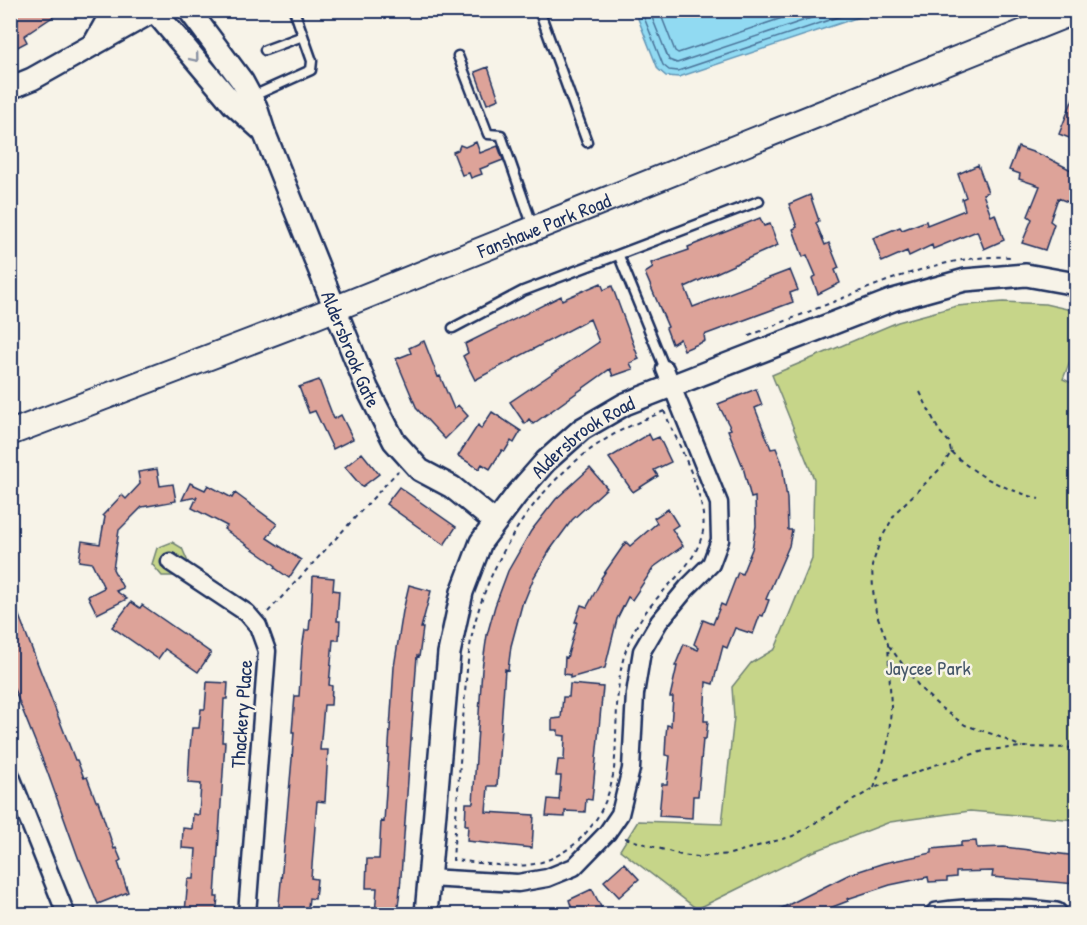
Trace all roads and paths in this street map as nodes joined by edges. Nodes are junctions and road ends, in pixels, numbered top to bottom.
1 (113, 10) edge
2 (189, 10) edge
3 (294, 10) edge
4 (539, 10) edge
5 (975, 10) edge
6 (1003, 10) edge
7 (1075, 11) edge
8 (152, 12) edge
9 (1050, 16) edge
10 (303, 36) junction
11 (93, 44) junction
12 (265, 50) dead end
13 (458, 56) dead end
14 (10, 88) edge
15 (251, 98) junction
16 (264, 132) junction
17 (587, 142) dead end
18 (759, 201) dead end
19 (534, 228) junction
20 (619, 256) junction
21 (879, 284) dead end
22 (1077, 284) edge
23 (335, 308) junction
24 (453, 328) dead end
25 (740, 339) dead end
26 (668, 378) junction
27 (920, 392) dead end
28 (664, 411) joint
29 (10, 433) edge
30 (951, 452) junction
31 (398, 471) dead end
32 (1039, 500) dead end
33 (495, 522) junction
34 (170, 562) dead end
35 (262, 619) dead end
36 (888, 644) junction
37 (1023, 747) junction
38 (1077, 748) edge
39 (10, 774) edge
40 (874, 788) junction
41 (14, 794) edge
42 (625, 838) dead end
43 (428, 878) junction
44 (66, 915) edge
45 (247, 915) edge
46 (426, 915) edge
47 (937, 915) edge
48 (1056, 915) edge

1 - 11 street
2 - 15 street, Aldersbrook Gate
3 - 10 lane
4 - 17 lane
5 - 6 path
7 - 9 main road, Fanshawe Park Road
8 - 11 street
8 -> 16 street, Aldersbrook Gate
9 - 19 main road, Fanshawe Park Road
10 - 12 lane
10 - 15 lane
11 - 14 street
13 - 19 lane
15 - 16 street, Aldersbrook Gate
16 - 23 street, Aldersbrook Gate
18 - 20 lane
19 - 23 main road, Fanshawe Park Road
20 - 24 lane
20 - 26 lane
21 - 25 path
22 - 26 street, Aldersbrook Road
23 - 29 main road, Fanshawe Park Road
23 - 33 street, Aldersbrook Gate
26 - 33 street, Aldersbrook Road
26 - 43 street
27 - 30 path
28 - 28 path
30 - 32 path
30 - 36 path
31 - 35 path
33 - 43 street, Aldersbrook Road
34 - 45 street, Thackery Place
36 - 37 path
36 - 40 path
37 - 38 path
37 - 40 path
39 - 41 street
40 - 42 path
41 - 44 street
43 - 46 street, Aldersbrook Road
47 - 48 street

